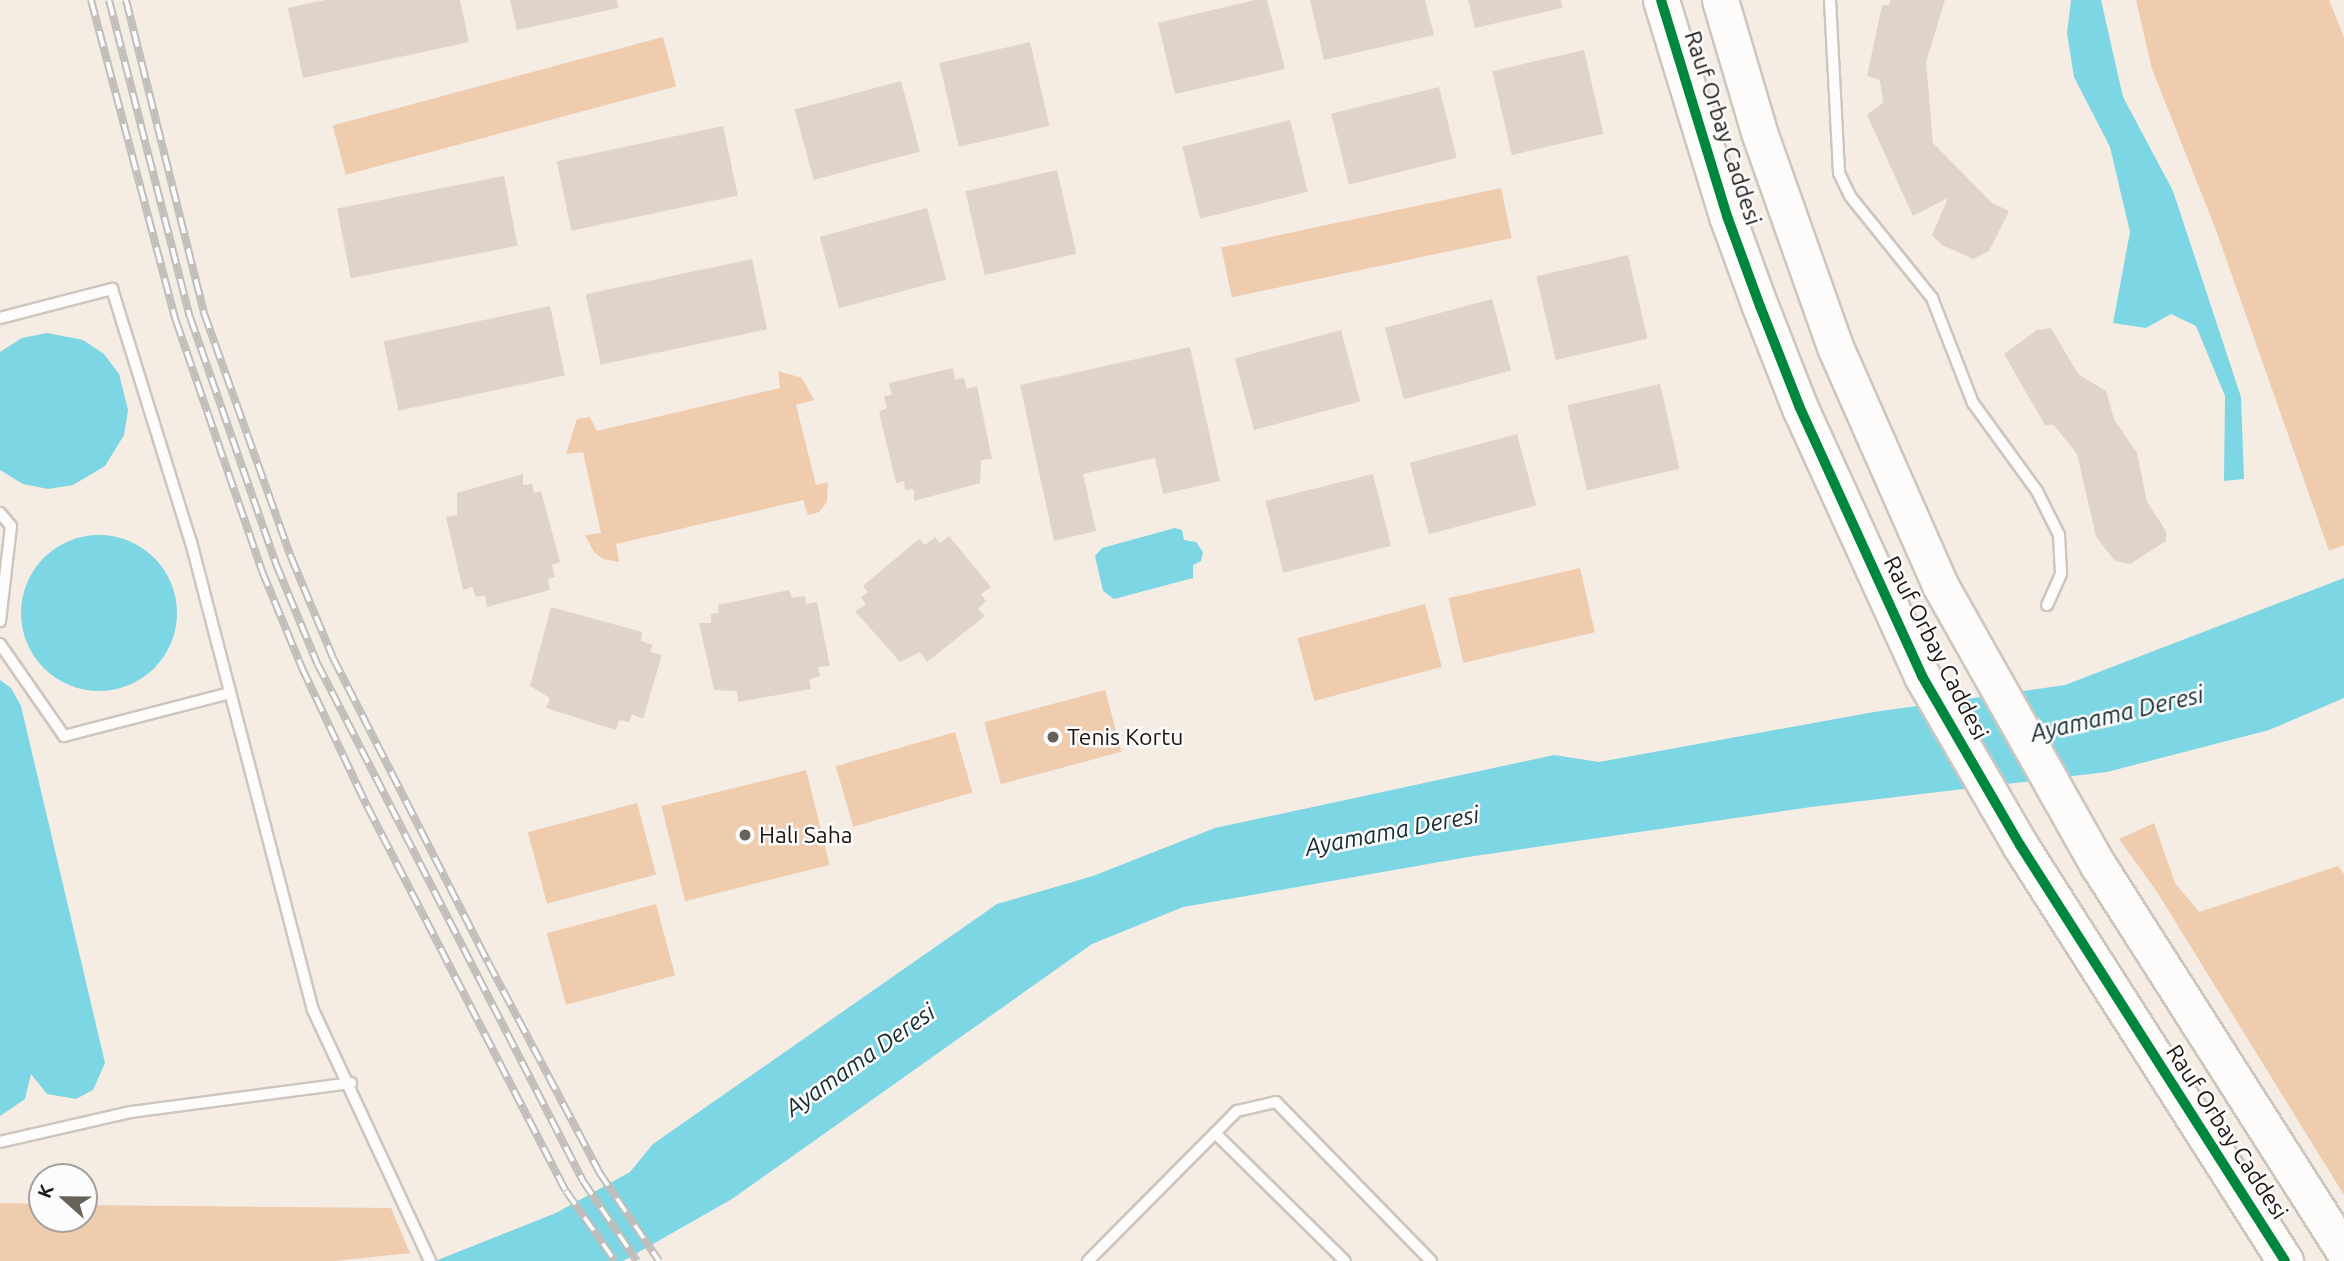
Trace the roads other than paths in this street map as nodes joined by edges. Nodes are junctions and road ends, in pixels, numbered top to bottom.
1 (1661, 0) edge
2 (1720, 0) edge
3 (1830, 0) edge
4 (0, 318) edge
5 (0, 513) edge
6 (2047, 605) dead end
7 (0, 621) edge
8 (0, 644) edge
9 (230, 693) junction
10 (351, 1083) junction
11 (1215, 1133) junction
12 (0, 1142) edge
13 (2344, 1251) edge
14 (430, 1261) edge
15 (1088, 1261) edge
16 (1345, 1261) edge
17 (1431, 1261) edge
18 (2285, 1261) edge

1 - 18 highway, Rauf Orbay Caddesi
2 - 13 highway, Rauf Orbay Caddesi
3 - 6 lane
4 - 9 lane
5 - 7 lane
8 - 9 lane
9 - 10 lane
10 - 12 lane
10 - 14 lane
11 - 15 lane
11 - 16 lane
11 - 17 lane

